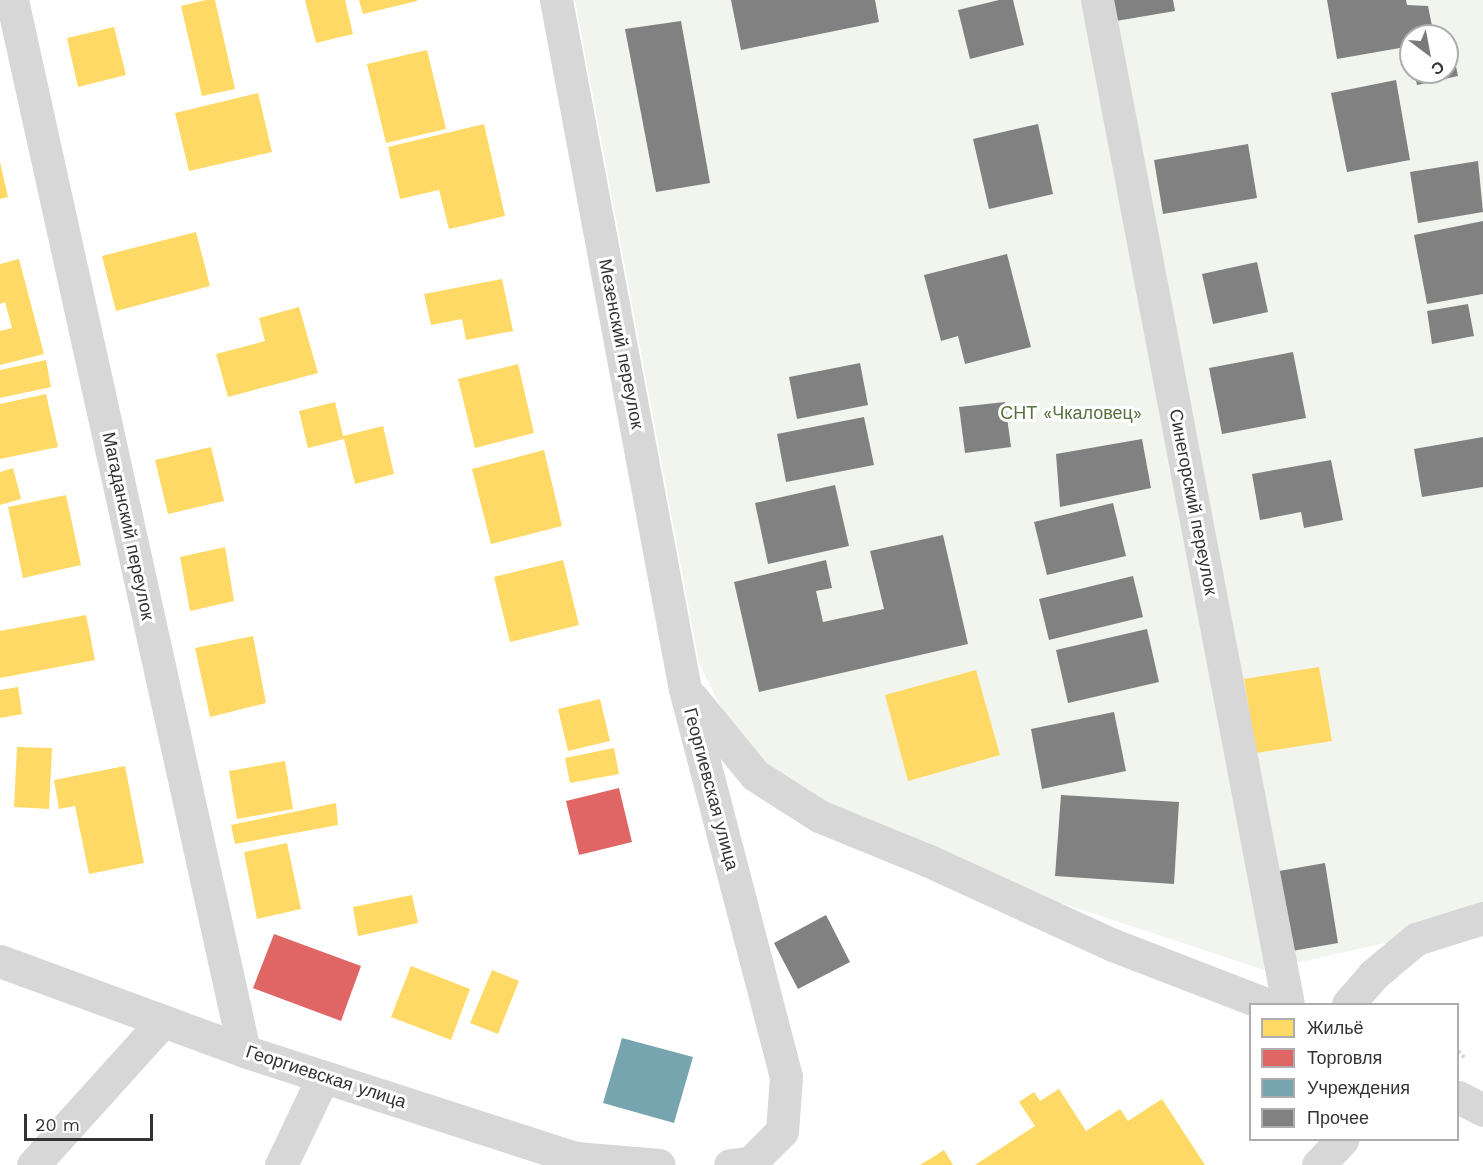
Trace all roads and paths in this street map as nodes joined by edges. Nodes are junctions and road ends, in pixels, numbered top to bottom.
1 (12, 0) edge
2 (556, 0) edge
3 (1097, 0) edge
4 (685, 689) junction
5 (1483, 918) edge
6 (0, 961) edge
7 (1261, 1003) edge
8 (1288, 1003) edge
9 (1350, 1003) edge
10 (163, 1021) junction
11 (244, 1051) junction
12 (323, 1077) junction
13 (1459, 1098) edge
14 (1483, 1110) edge
15 (1341, 1141) edge
16 (556, 1158) edge
17 (33, 1165) edge
18 (281, 1165) edge
19 (658, 1165) edge
20 (730, 1165) edge
21 (1318, 1165) edge

1 - 11 street, Магаданский переулок
2 - 4 street, Мезенский переулок
3 - 8 street, Синегорский переулок
4 - 7 street, Георгиевская улица
4 - 20 street, Георгиевская улица
5 - 9 street
6 - 10 street, Георгиевская улица
10 - 11 street, Георгиевская улица
10 - 17 street
11 - 12 street, Георгиевская улица
12 - 16 street, Георгиевская улица
12 - 18 street
13 - 14 street
15 - 21 street
16 - 19 street, Георгиевская улица

